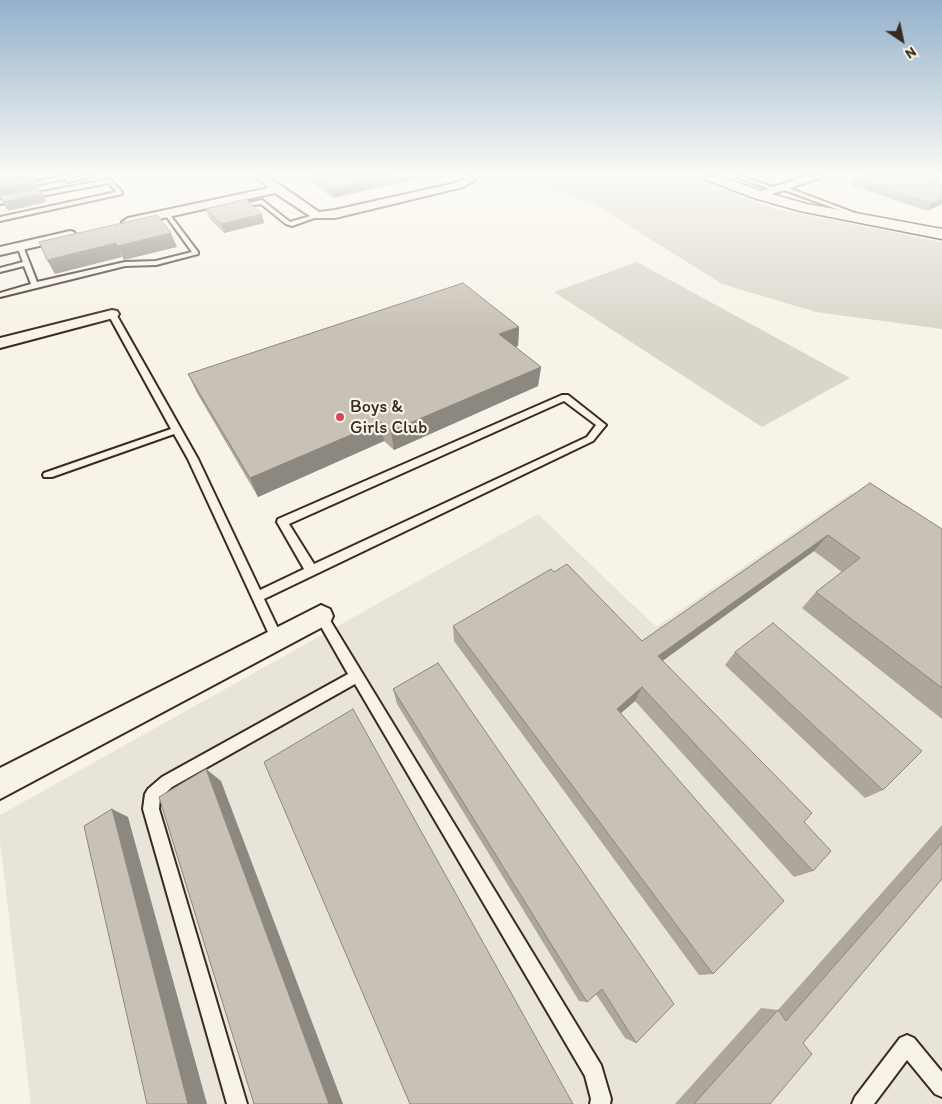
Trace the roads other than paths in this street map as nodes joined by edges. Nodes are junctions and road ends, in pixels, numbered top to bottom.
1 (178, 228) edge
2 (908, 228) edge
3 (84, 232) edge
4 (942, 234) edge
5 (20, 246) junction
6 (0, 251) edge
7 (27, 263) junction
8 (0, 270) edge
9 (35, 285) junction
10 (0, 294) edge
11 (112, 314) joint
12 (0, 343) edge
13 (177, 430) junction
14 (48, 475) dead end
15 (311, 570) junction
16 (258, 596) junction
17 (321, 616) joint
18 (277, 639) junction
19 (357, 676) junction
20 (0, 784) edge
21 (942, 1087) edge
22 (237, 1104) edge
23 (600, 1104) edge
24 (862, 1104) edge

1 - 9 lane
2 - 4 street
3 - 5 street
5 - 6 street
5 - 7 lane
7 - 8 lane
7 - 9 lane
9 - 10 lane
11 - 12 street
11 - 13 lane
13 - 14 lane
13 - 16 lane
15 - 15 lane
15 - 16 lane
16 - 18 lane
17 - 18 street
17 - 19 lane
18 - 20 street
19 - 22 lane
19 - 23 lane
21 - 24 lane

